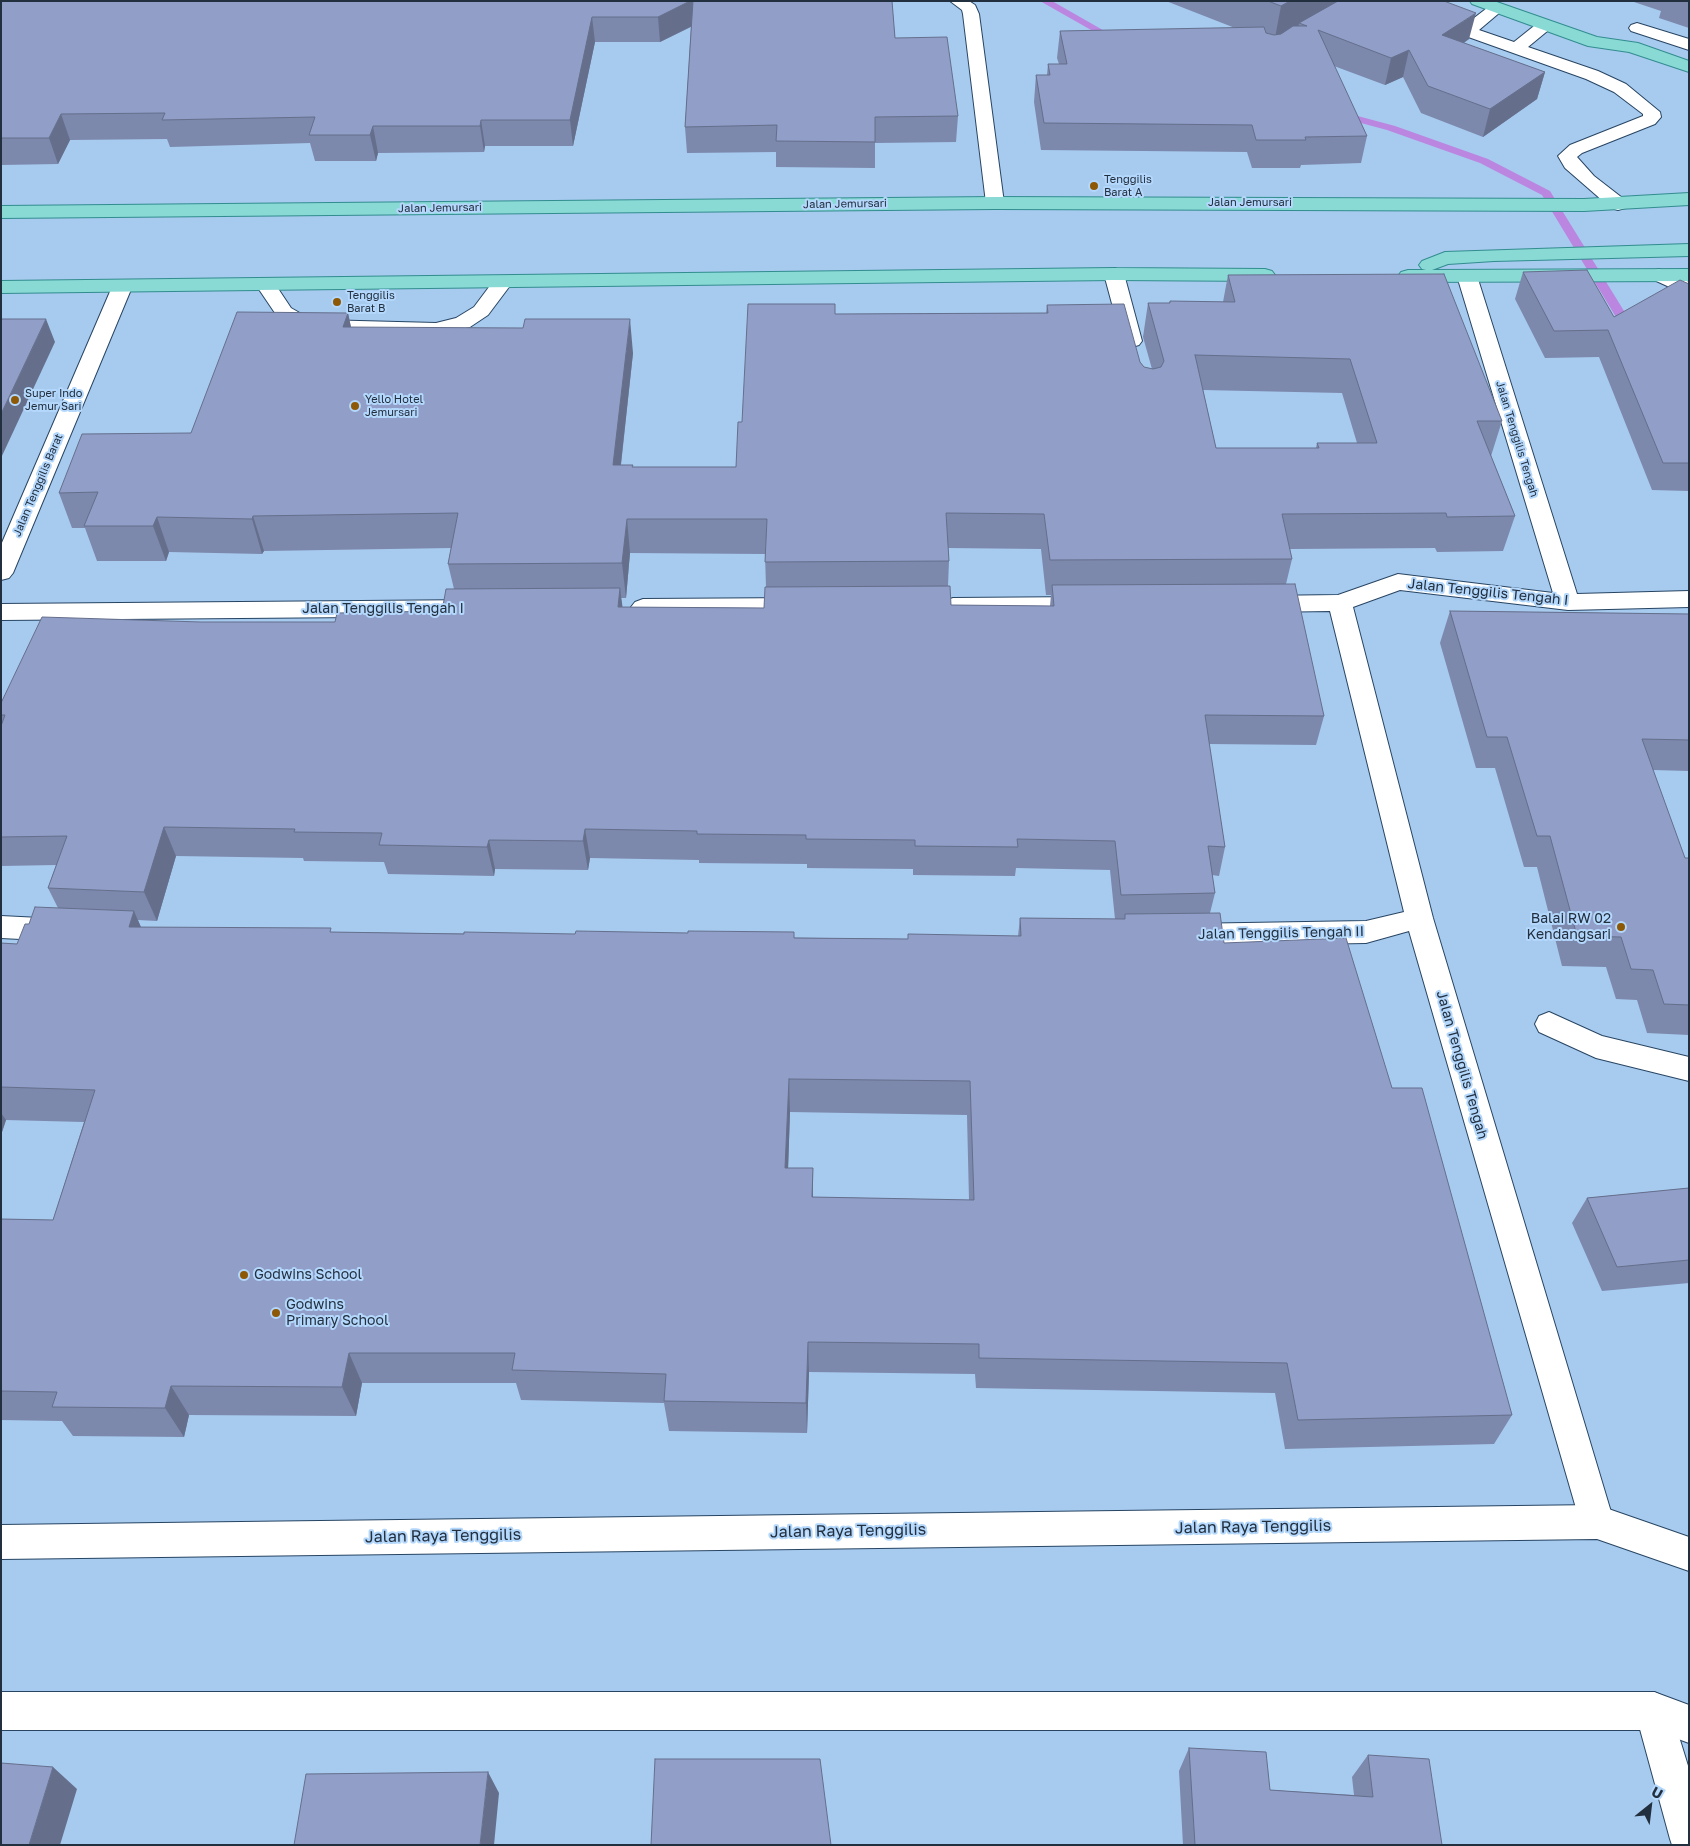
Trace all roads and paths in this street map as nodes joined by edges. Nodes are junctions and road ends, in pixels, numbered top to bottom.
1 (958, 1) edge
2 (1478, 1) edge
3 (1497, 8) junction
4 (1439, 21) edge
5 (1545, 25) junction
6 (1637, 28) dead end
7 (1467, 31) junction
8 (1594, 42) junction
9 (1689, 46) edge
10 (1516, 48) junction
11 (1625, 63) dead end
12 (1689, 67) edge
13 (1689, 199) edge
14 (995, 203) junction
15 (1618, 204) junction
16 (1, 212) edge
17 (1689, 250) edge
18 (1114, 274) junction
19 (1282, 275) edge
20 (1658, 275) junction
21 (1689, 275) edge
22 (1467, 276) junction
23 (502, 283) junction
24 (266, 285) junction
25 (1, 287) edge
26 (122, 287) junction
27 (1689, 290) edge
28 (1137, 360) edge
29 (1, 573) edge
30 (1689, 599) edge
31 (1568, 602) junction
32 (1340, 603) junction
33 (1241, 604) edge
34 (1111, 605) edge
35 (823, 606) edge
36 (932, 606) edge
37 (504, 608) edge
38 (624, 608) edge
39 (1, 612) edge
40 (1419, 918) junction
41 (1, 927) edge
42 (89, 931) edge
43 (1157, 936) edge
44 (1549, 1024) dead end
45 (1689, 1069) edge
46 (1597, 1522) junction
47 (1, 1542) edge
48 (1689, 1554) edge
49 (1, 1710) edge
50 (1654, 1711) junction
51 (1689, 1724) edge
52 (1689, 1839) edge

1 - 14 street
2 - 3 main road
3 - 5 main road
3 - 7 street
4 - 7 street
5 - 8 main road
5 - 10 street
6 - 9 street
7 - 10 street
8 - 11 main road
8 - 12 main road
10 - 15 street
13 - 15 main road, Jalan Jemursari
14 - 15 main road, Jalan Jemursari
14 - 16 main road, Jalan Jemursari
17 - 22 main road
18 - 19 main road
18 - 23 main road
18 - 28 street
20 - 21 main road
20 - 22 main road
20 - 27 street
22 - 31 street, Jalan Tenggilis Tengah
23 - 24 main road
23 - 24 street
24 - 26 main road
25 - 26 main road
26 - 29 street, Jalan Tenggilis Barat
30 - 31 street, Jalan Tenggilis Tengah I
31 - 32 street, Jalan Tenggilis Tengah I
32 - 33 street, Jalan Tenggilis Tengah I
32 - 40 street, Jalan Tenggilis Tengah
34 - 36 street
35 - 38 street
37 - 39 street, Jalan Tenggilis Tengah I
40 - 43 street, Jalan Tenggilis Tengah II
40 - 46 street, Jalan Tenggilis Tengah
41 - 42 street
44 - 45 street
46 - 47 street, Jalan Raya Tenggilis
46 - 48 street, Jalan Raya Tenggilis
49 - 50 street
50 - 51 street
50 - 52 street

